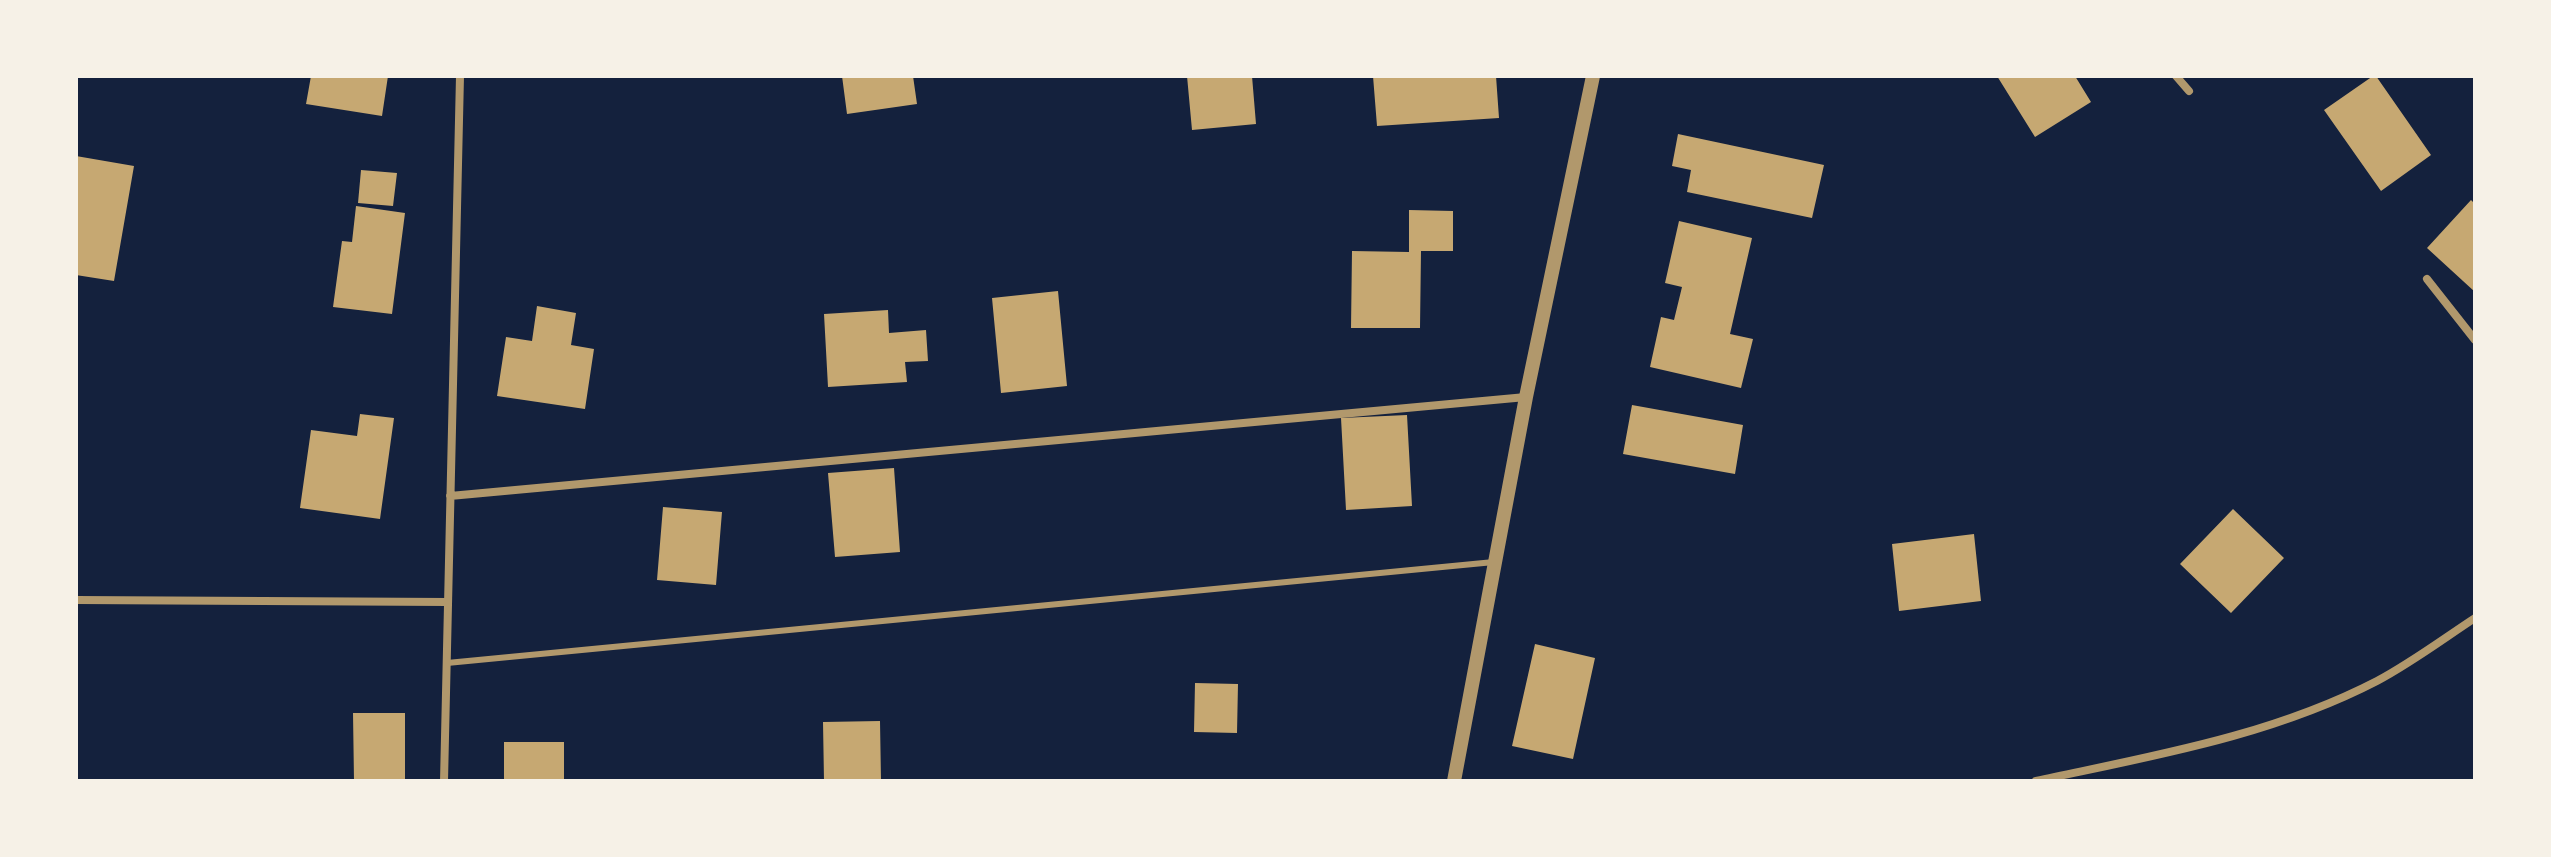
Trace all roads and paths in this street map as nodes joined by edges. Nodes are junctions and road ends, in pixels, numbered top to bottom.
1 (460, 76) edge
2 (1593, 76) edge
3 (2176, 76) edge
4 (2189, 91) dead end
5 (2427, 279) dead end
6 (2475, 340) edge
7 (1526, 397) junction
8 (450, 496) junction
9 (1496, 562) junction
10 (76, 600) edge
11 (448, 602) junction
12 (2475, 618) edge
13 (447, 663) junction
14 (444, 781) edge
15 (1454, 781) edge
16 (2036, 781) edge

1 - 8 street
2 - 7 street
3 - 4 street
5 - 6 street
7 - 8 street
7 - 9 street
8 - 11 street
9 - 13 lane
9 - 15 street
10 - 11 street
11 - 13 street
12 - 16 street
13 - 14 street

